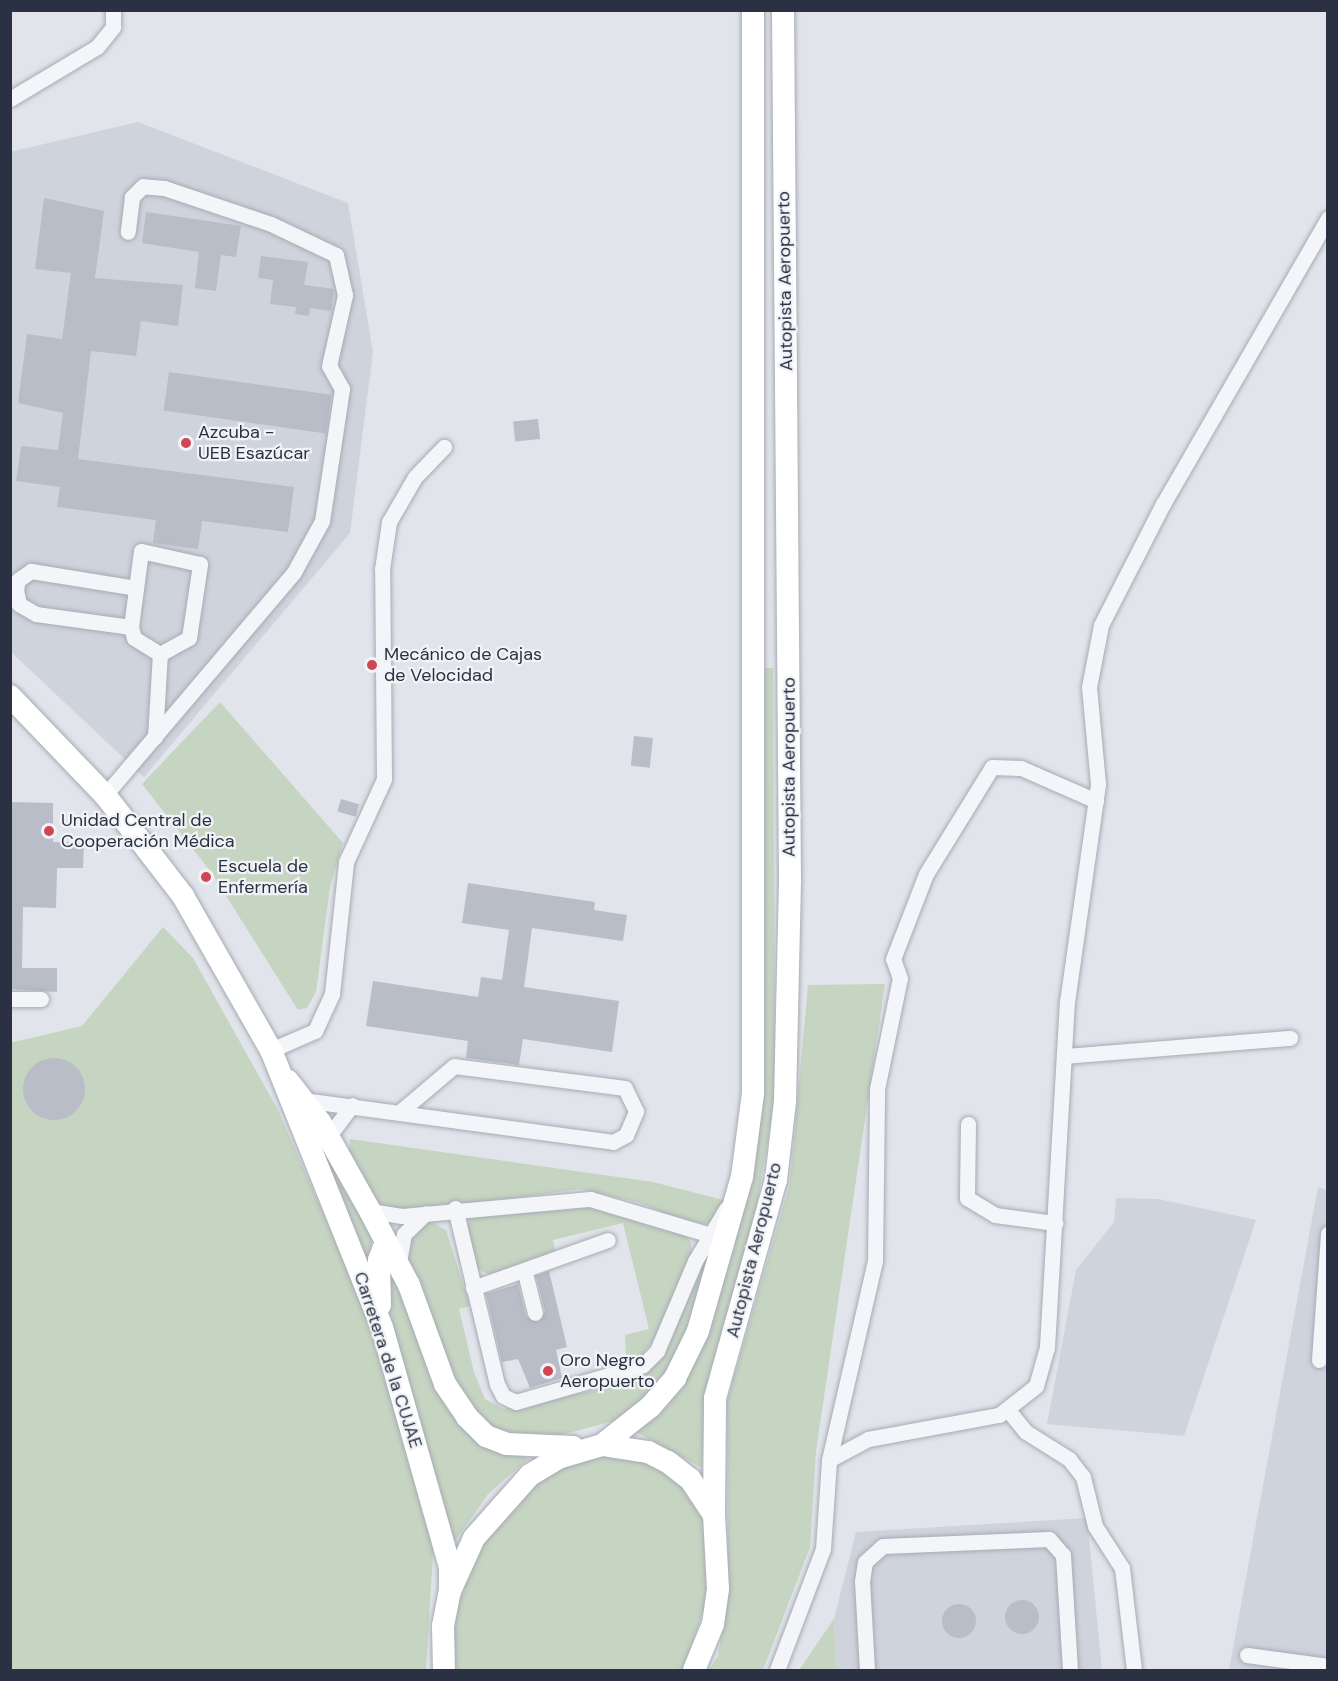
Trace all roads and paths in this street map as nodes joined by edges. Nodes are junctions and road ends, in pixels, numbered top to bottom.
1 (113, 10) edge
2 (753, 10) edge
3 (783, 10) edge
4 (10, 99) edge
5 (1328, 218) edge
6 (128, 232) dead end
7 (444, 447) dead end
8 (136, 588) junction
9 (131, 627) junction
10 (160, 654) junction
11 (10, 696) edge
12 (156, 737) junction
13 (105, 795) junction
14 (1096, 801) junction
15 (10, 999) edge
16 (41, 999) dead end
17 (1290, 1038) dead end
18 (1064, 1056) junction
19 (275, 1059) junction
20 (303, 1100) junction
21 (352, 1105) junction
22 (401, 1111) junction
23 (968, 1124) dead end
24 (748, 1131) junction
25 (328, 1137) junction
26 (455, 1209) junction
27 (370, 1211) junction
28 (427, 1212) junction
29 (1055, 1223) junction
30 (1328, 1233) edge
31 (711, 1235) junction
32 (608, 1240) dead end
33 (386, 1242) junction
34 (399, 1265) junction
35 (525, 1273) junction
36 (473, 1288) junction
37 (535, 1312) dead end
38 (382, 1327) junction
39 (1318, 1360) dead end
40 (1008, 1410) junction
41 (594, 1445) junction
42 (830, 1460) junction
43 (714, 1515) junction
44 (450, 1591) junction
45 (1247, 1655) dead end
46 (1328, 1666) edge
47 (444, 1671) edge
48 (694, 1671) edge
49 (777, 1671) edge
50 (867, 1671) edge
51 (1070, 1671) edge
52 (1134, 1671) edge

1 - 4 street
2 - 24 highway, Autopista Aeropuerto
3 - 43 highway, Autopista Aeropuerto
5 - 14 street
6 - 12 street
7 - 19 street
8 - 9 street
8 - 9 street
8 - 10 street
9 - 10 street
10 - 12 street
11 - 13 highway, Carretera de la CUJAE
12 - 13 street
13 - 19 highway, Carretera de la CUJAE
14 - 18 street
14 - 42 street
15 - 16 street
17 - 18 street
18 - 29 street
19 - 20 highway, Carretera de la CUJAE
19 - 38 highway, Carretera de la CUJAE
20 - 21 street
20 - 25 highway, Carretera de la CUJAE
21 - 22 street
21 - 25 street
22 - 22 street
23 - 29 street
24 - 31 street
24 - 41 highway, Autopista Aeropuerto
25 - 27 highway, Carretera de la CUJAE
26 - 28 street
26 - 31 street
26 - 36 street
27 - 28 street
27 - 33 highway, Carretera de la CUJAE
28 - 33 street
28 - 34 street
29 - 40 street
30 - 39 street
31 - 36 street
32 - 35 street
33 - 34 highway, Carretera de la CUJAE
33 - 38 highway
34 - 41 highway, Carretera de la CUJAE
35 - 36 street
35 - 37 street
38 - 44 highway, Carretera de la CUJAE
40 - 42 street
40 - 52 street
41 - 43 highway, Carretera de la CUJAE
41 - 44 highway, Autopista Aeropuerto
42 - 49 street
43 - 48 highway, Autopista Aeropuerto
44 - 47 highway
45 - 46 street
50 - 51 street

